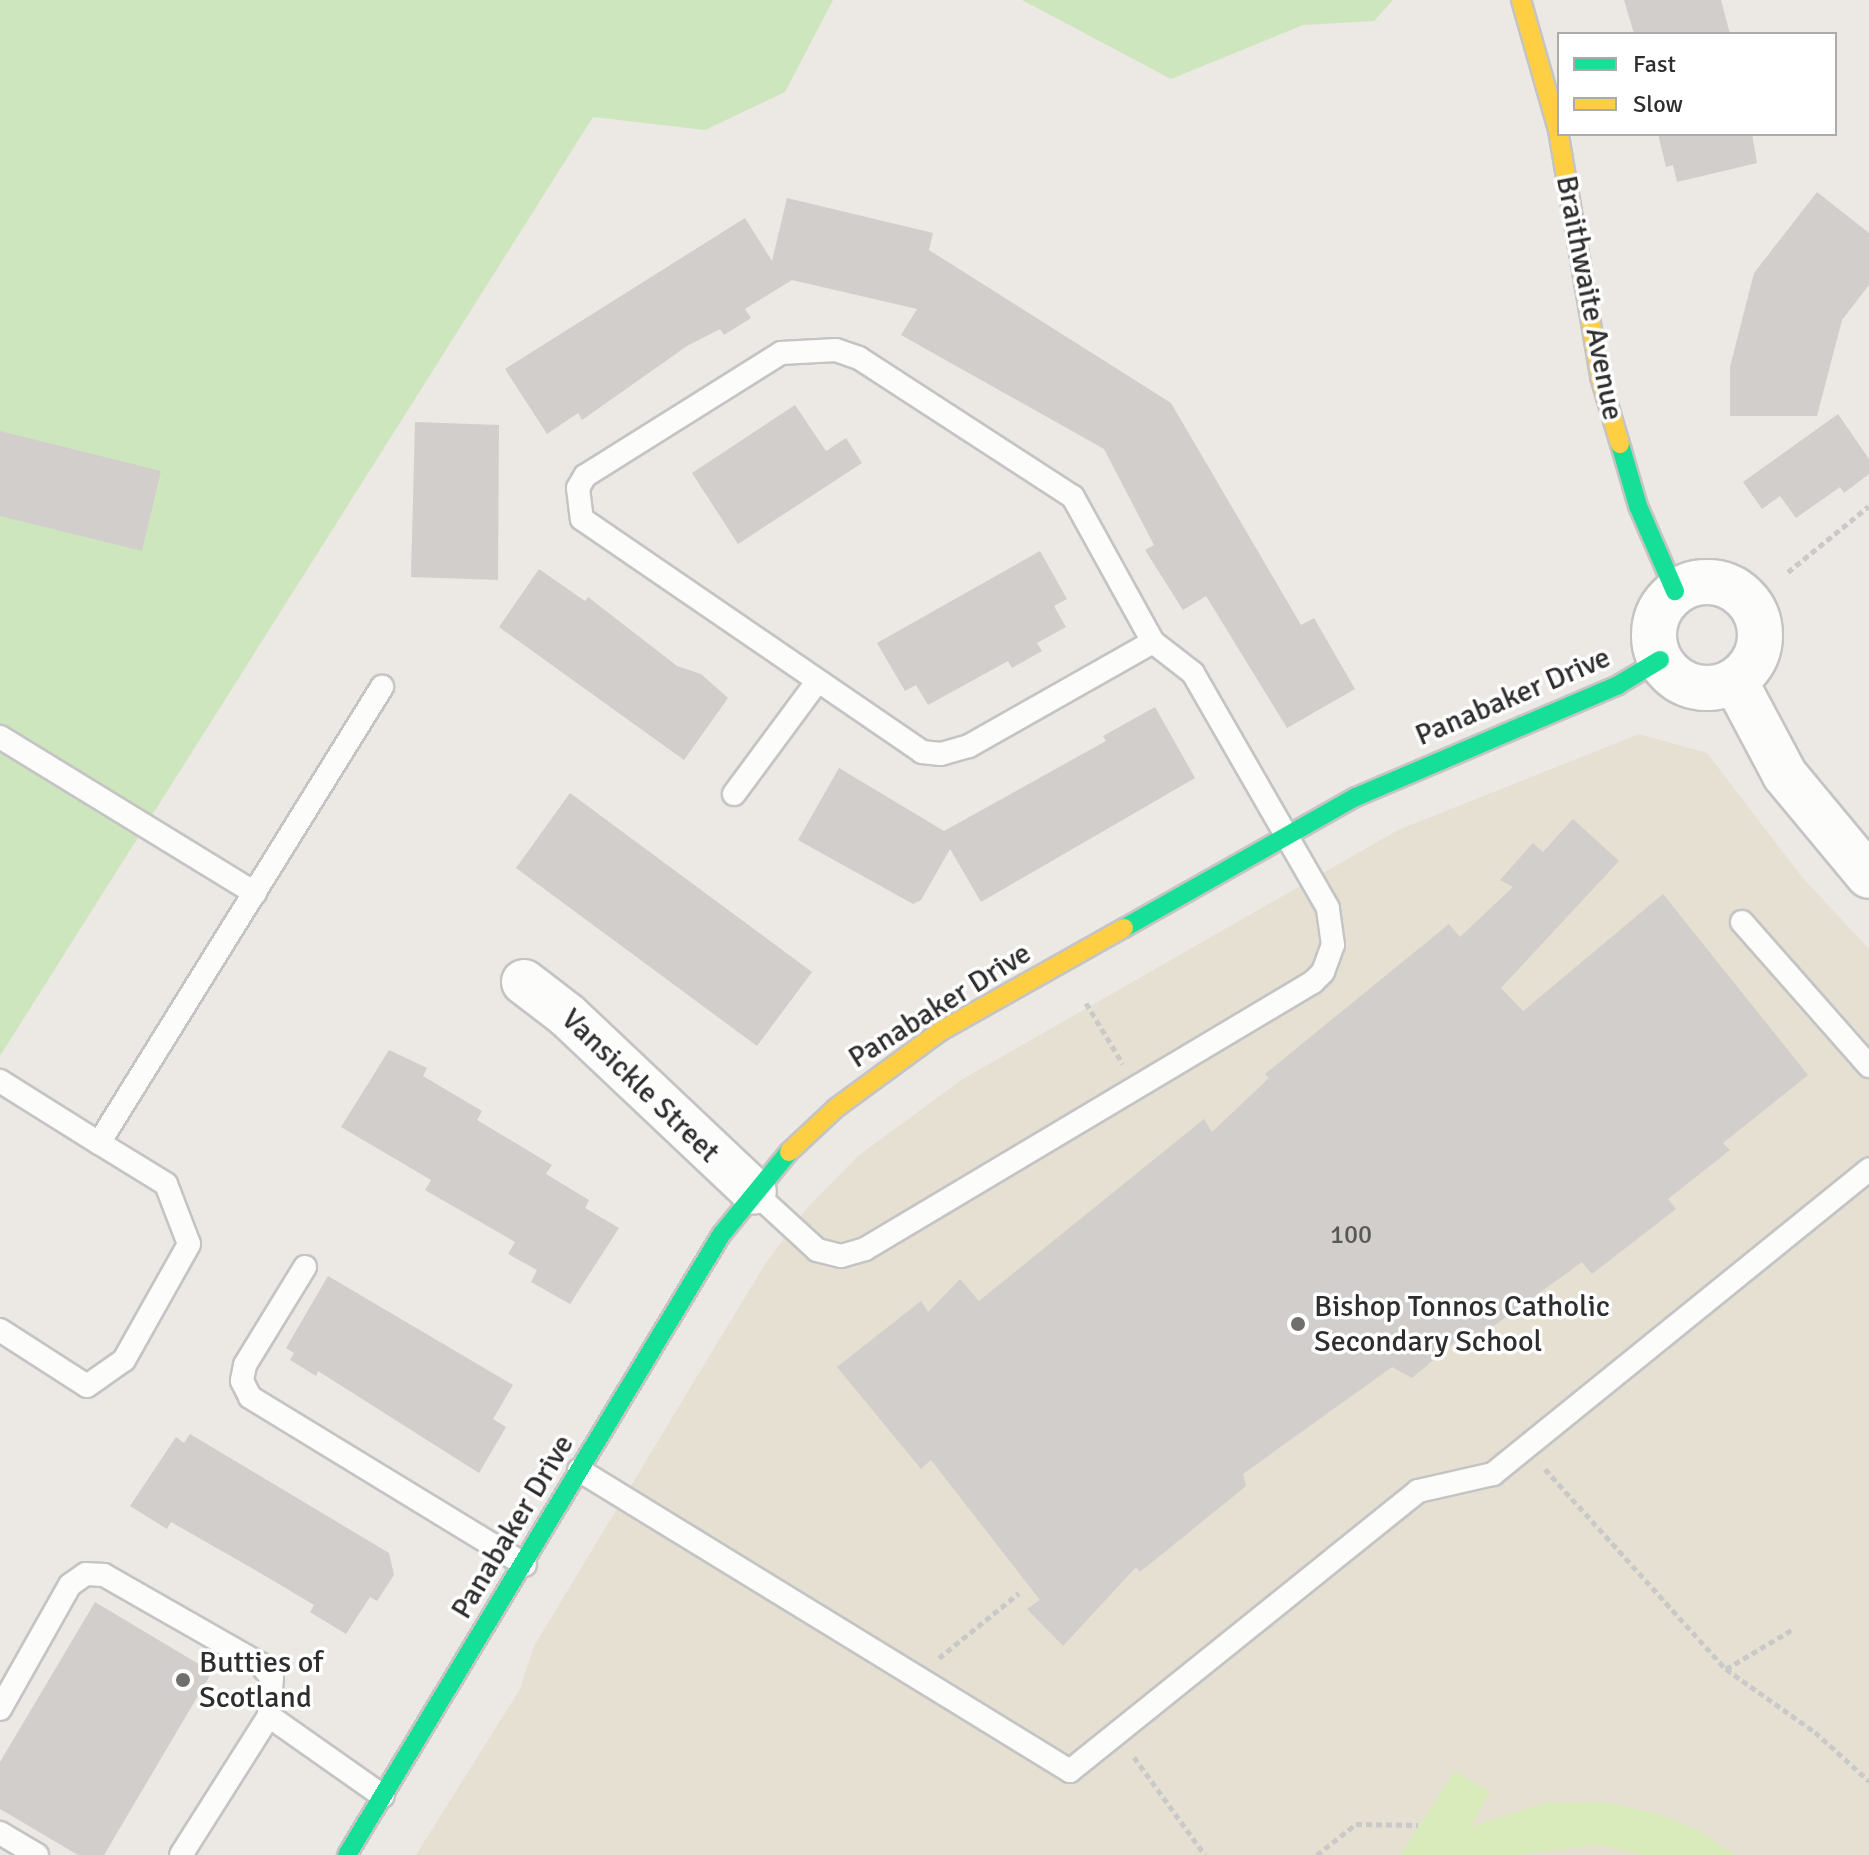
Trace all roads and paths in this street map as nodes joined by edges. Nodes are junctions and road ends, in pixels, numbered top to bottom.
1 (1521, 0) edge
2 (1557, 126) edge
3 (1559, 136) edge
4 (1869, 506) edge
5 (1788, 572) dead end
6 (1675, 591) junction
7 (1153, 642) junction
8 (1660, 660) junction
9 (1735, 681) junction
10 (816, 683) junction
11 (382, 687) dead end
12 (0, 737) edge
13 (734, 794) dead end
14 (1288, 835) junction
15 (1869, 876) edge
16 (255, 893) junction
17 (1742, 922) dead end
18 (524, 982) dead end
19 (1086, 1003) dead end
20 (1869, 1066) edge
21 (1125, 1067) dead end
22 (0, 1081) edge
23 (99, 1143) junction
24 (1869, 1170) edge
25 (754, 1192) junction
26 (305, 1267) dead end
27 (0, 1330) edge
28 (1526, 1447) junction
29 (579, 1470) junction
30 (525, 1565) junction
31 (1019, 1593) dead end
32 (1795, 1628) dead end
33 (1726, 1669) junction
34 (917, 1677) junction
35 (0, 1709) edge
36 (269, 1716) junction
37 (1117, 1733) junction
38 (1869, 1781) edge
39 (383, 1796) junction
40 (1418, 1825) dead end
41 (0, 1833) edge
42 (37, 1855) edge
43 (181, 1855) edge
44 (347, 1855) edge
45 (1205, 1855) edge
46 (1317, 1855) edge

1 - 2 street, Braithwaite Avenue
3 - 6 street, Braithwaite Avenue
4 - 5 path
6 - 8 street
6 - 9 street
7 - 10 lane
7 - 10 lane
7 - 14 lane
8 - 9 street
8 - 14 street, Panabaker Drive
9 - 15 street
10 - 13 lane
11 - 16 lane
12 - 16 lane
14 - 25 street, Panabaker Drive
14 - 25 lane
16 - 23 lane
17 - 20 lane
18 - 25 street, Vansickle Street
19 - 21 path
22 - 23 lane
23 - 27 lane
24 - 28 lane
25 - 29 street, Panabaker Drive
26 - 30 lane
28 - 33 path
28 - 37 lane
29 - 30 street, Panabaker Drive
29 - 34 lane
30 - 39 street, Panabaker Drive
31 - 34 path
32 - 33 path
33 - 38 path
34 - 37 lane
35 - 36 lane
36 - 39 lane
36 - 43 lane
37 - 45 path
39 - 44 street, Panabaker Drive
40 - 46 path
41 - 42 lane

